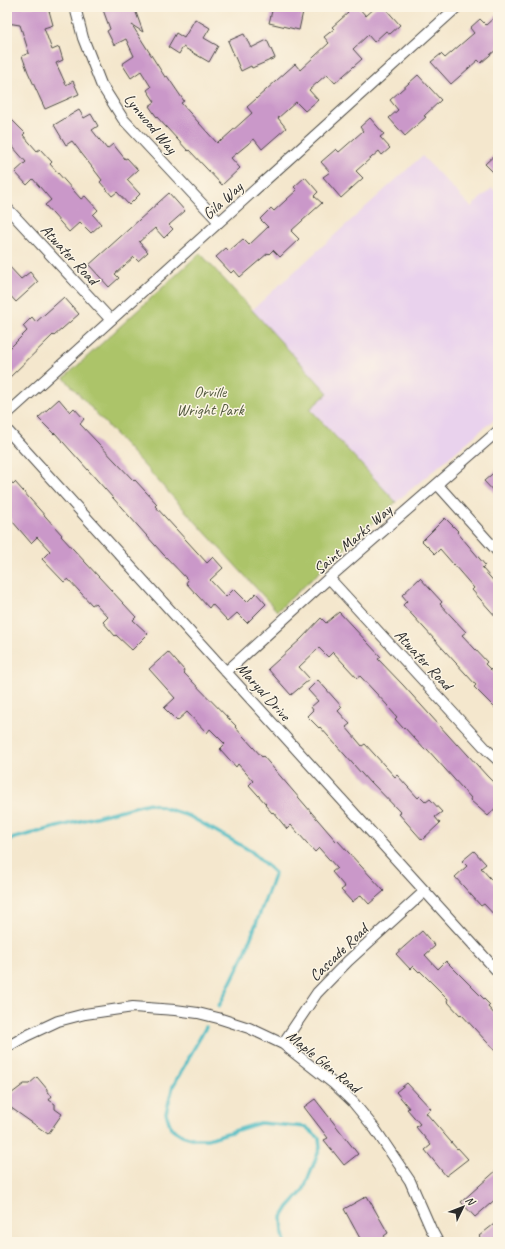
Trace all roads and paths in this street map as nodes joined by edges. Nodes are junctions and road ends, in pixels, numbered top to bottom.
1 (75, 7) edge
2 (457, 7) edge
3 (7, 208) edge
4 (219, 222) junction
5 (111, 320) junction
6 (7, 414) edge
7 (7, 430) edge
8 (498, 431) edge
9 (437, 484) junction
10 (498, 552) edge
11 (330, 578) junction
12 (226, 672) junction
13 (498, 760) edge
14 (425, 891) junction
15 (497, 969) edge
16 (283, 1044) junction
17 (7, 1047) edge
18 (438, 1242) edge

1 - 4 street, Lynwood Way
2 - 4 street, Gila Way
3 - 5 street, Atwater Road
4 - 5 street, Gila Way
5 - 6 street, Gila Way
7 - 12 street, Maryal Drive
8 - 9 street, Saint Marks Way
9 - 10 street
9 - 11 street, Saint Marks Way
11 - 12 street, Saint Marks Way
11 - 13 street, Atwater Road
12 - 14 street, Maryal Drive
14 - 15 street, Maryal Drive
14 - 16 street, Cascade Road
16 - 17 street, Maple Glen Road
16 - 18 street, Maple Glen Road

